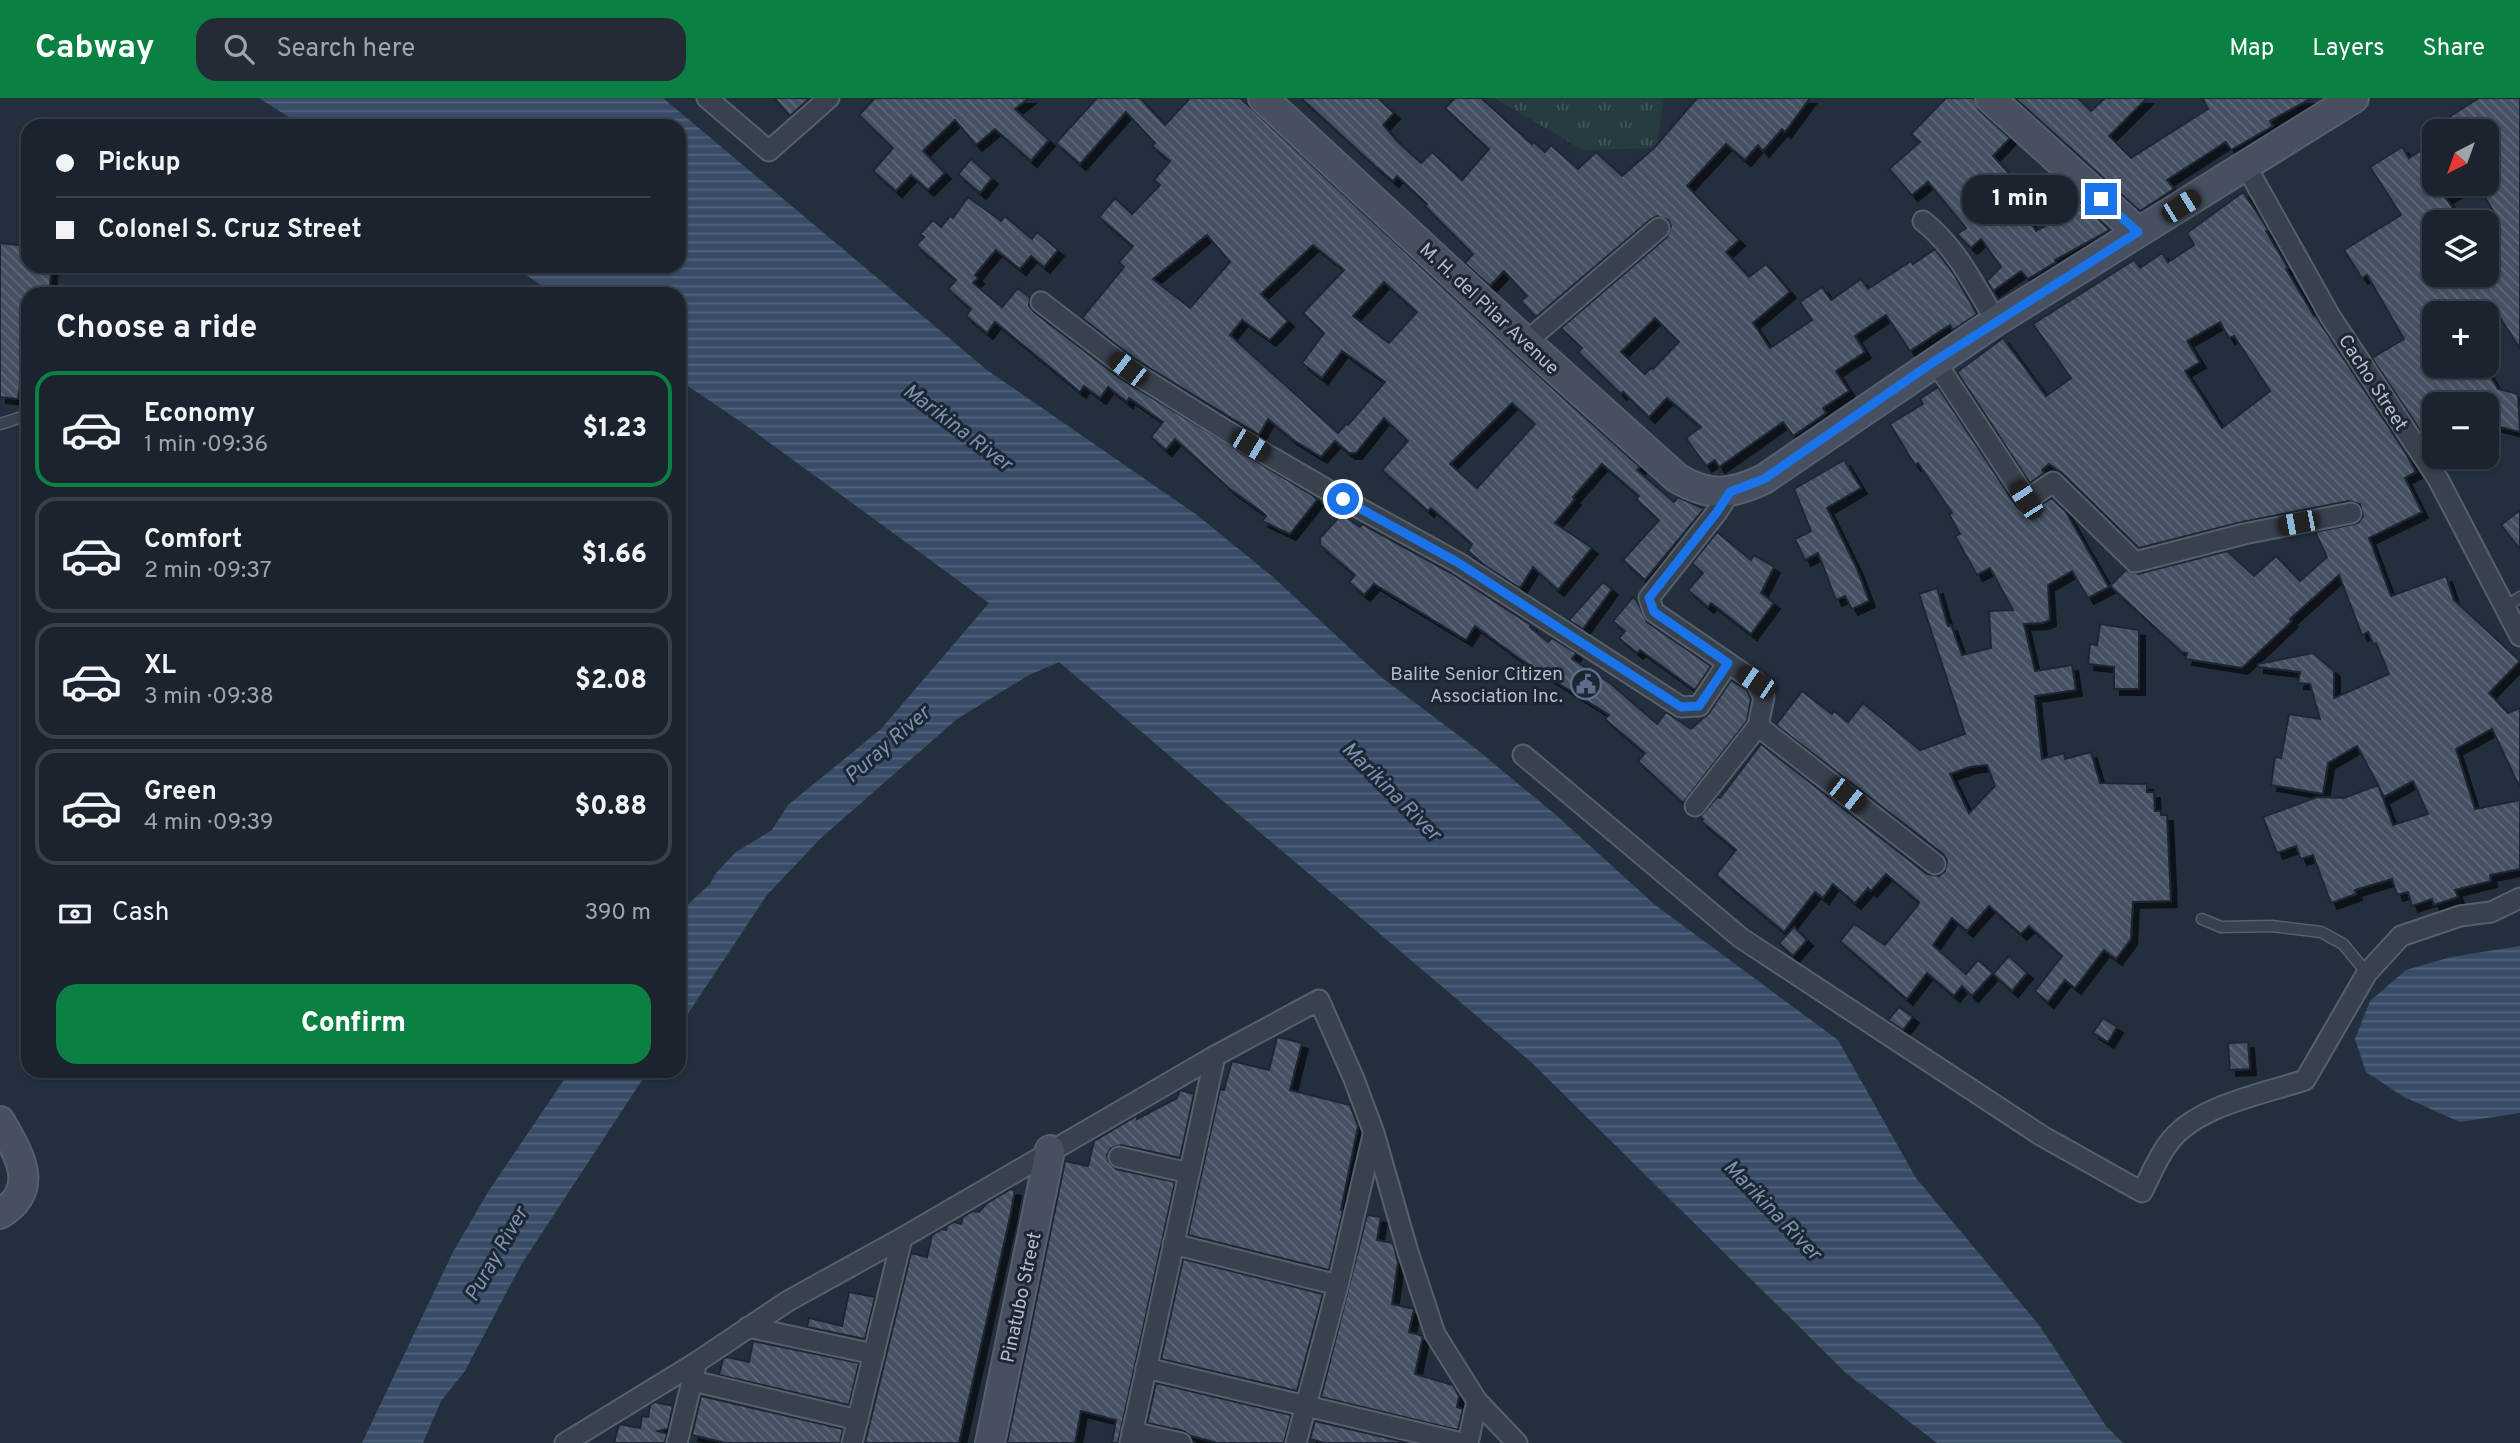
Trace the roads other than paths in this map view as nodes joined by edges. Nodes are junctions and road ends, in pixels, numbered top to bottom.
1 (707, 98) edge
2 (829, 98) edge
3 (1263, 98) edge
4 (1990, 98) edge
5 (2354, 98) edge
6 (2246, 166) junction
7 (1923, 221) dead end
8 (1659, 228) dead end
9 (2138, 232) junction
10 (1041, 302) dead end
11 (1996, 321) junction
12 (1526, 342) junction
13 (1935, 361) junction
14 (21, 417) edge
15 (0, 424) edge
16 (1730, 492) junction
17 (2351, 513) dead end
18 (2513, 602) edge
19 (2520, 636) edge
20 (1728, 663) junction
21 (1758, 726) junction
22 (1523, 755) dead end
23 (1695, 806) dead end
24 (1935, 864) dead end
25 (2520, 898) edge
26 (2202, 919) dead end
27 (2367, 973) junction
28 (1214, 1056) junction
29 (0, 1121) edge
30 (1374, 1133) junction
31 (1050, 1150) junction
32 (1119, 1157) dead end
33 (1189, 1173) junction
34 (0, 1214) edge
35 (902, 1238) junction
36 (1173, 1244) junction
37 (1338, 1285) junction
38 (748, 1327) junction
39 (874, 1354) junction
40 (696, 1362) junction
41 (1146, 1368) junction
42 (692, 1381) junction
43 (1477, 1401) junction
44 (1306, 1405) junction
45 (858, 1420) junction
46 (1131, 1438) edge
47 (565, 1443) edge
48 (677, 1443) edge
49 (852, 1443) edge
50 (990, 1443) edge
51 (1181, 1443) edge
52 (1296, 1443) edge
53 (1462, 1443) edge
54 (1468, 1443) edge
55 (1517, 1443) edge

1 - 2 street
3 - 12 main road, M. H. del Pilar Avenue
4 - 9 main road
5 - 6 main road
6 - 9 main road
6 - 18 street, Cacho Street
7 - 11 street
8 - 12 street
9 - 11 main road
10 - 20 street
11 - 13 main road
12 - 16 main road, M. H. del Pilar Avenue
13 - 16 main road
13 - 17 street
14 - 15 lane
16 - 20 street
18 - 19 street, Cacho Street
20 - 21 street
21 - 23 street
21 - 24 street
22 - 27 street
25 - 27 street
26 - 27 lane
28 - 30 street
28 - 31 street
28 - 33 street
29 - 34 main road
30 - 37 street
30 - 43 street
31 - 35 street
31 - 50 main road, Pinatubo Street
32 - 33 street
33 - 36 street
35 - 38 street
35 - 39 street
36 - 37 street
36 - 41 street
37 - 44 street
38 - 39 street
38 - 40 street
39 - 45 street
40 - 42 street
40 - 47 street
41 - 44 street
41 - 46 street
42 - 45 street
42 - 48 street
43 - 54 street
43 - 55 street
44 - 52 street
44 - 53 street
45 - 49 street
46 - 51 street

